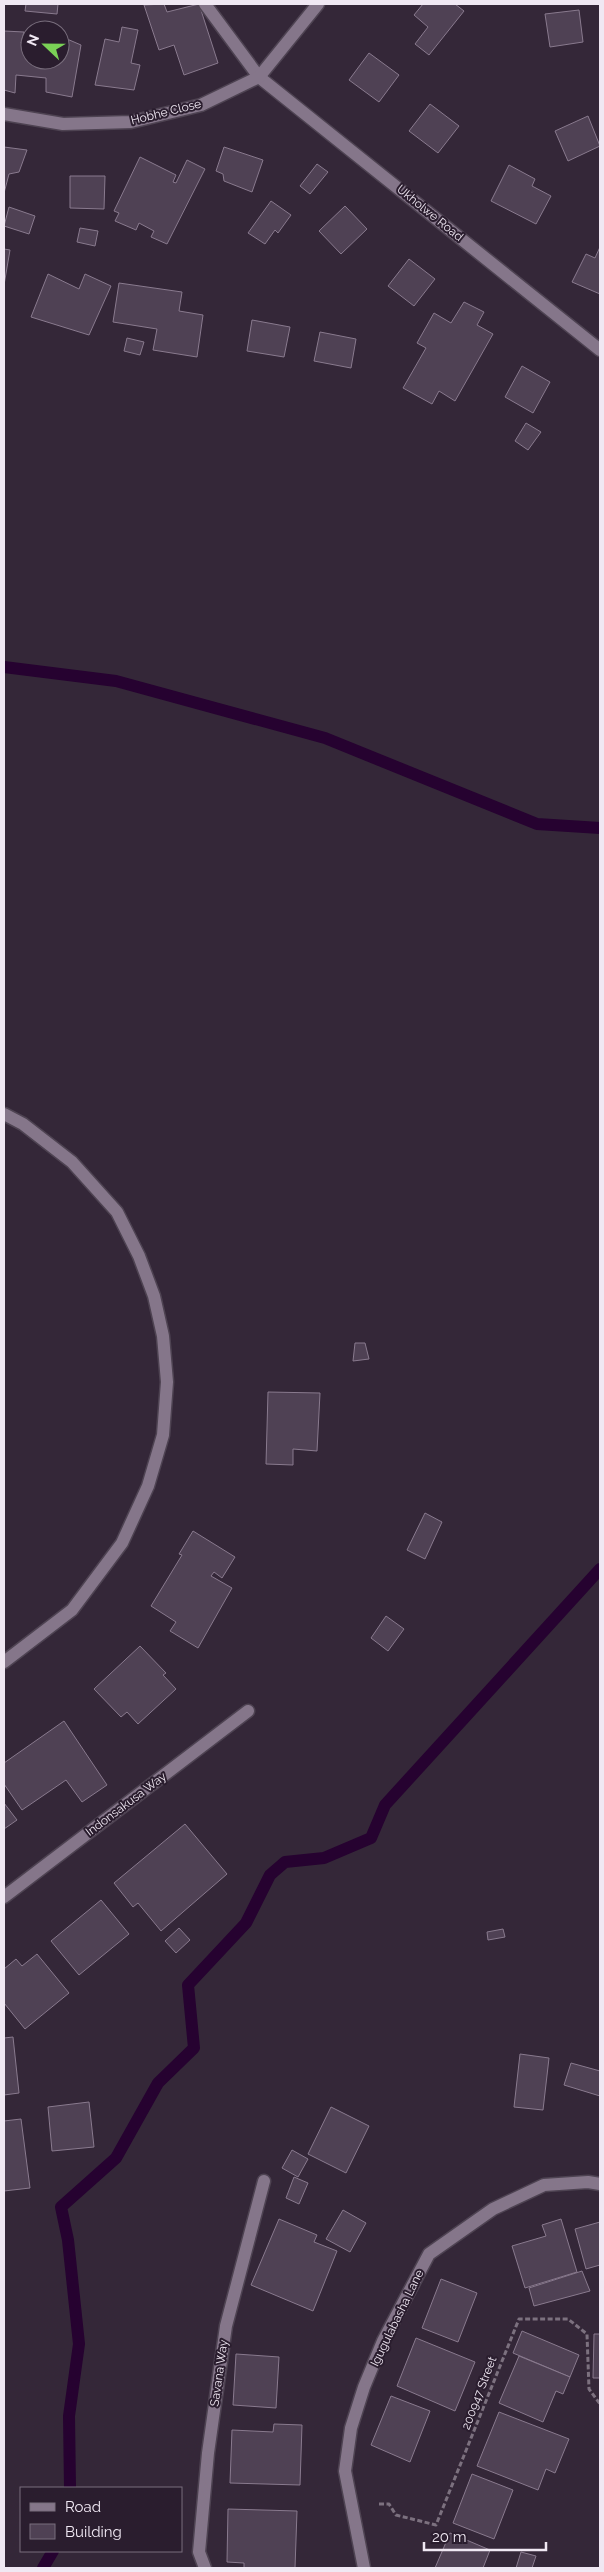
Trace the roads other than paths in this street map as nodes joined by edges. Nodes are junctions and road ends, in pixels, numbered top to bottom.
1 (205, 4) edge
2 (318, 4) edge
3 (259, 78) junction
4 (4, 114) edge
5 (600, 350) edge
6 (4, 1114) edge
7 (4, 1662) edge
8 (248, 1711) dead end
9 (4, 1896) edge
10 (264, 2181) dead end
11 (600, 2184) edge
12 (205, 2568) edge
13 (364, 2568) edge

1 - 3 street, Ukholwe Road
2 - 3 street, Hobhe Close
3 - 4 street, Hobhe Close
3 - 5 street, Ukholwe Road
6 - 7 street
8 - 9 street, Indonsakusa Way
10 - 12 street, Savana Way
11 - 13 street, Igugulabasha Lane

